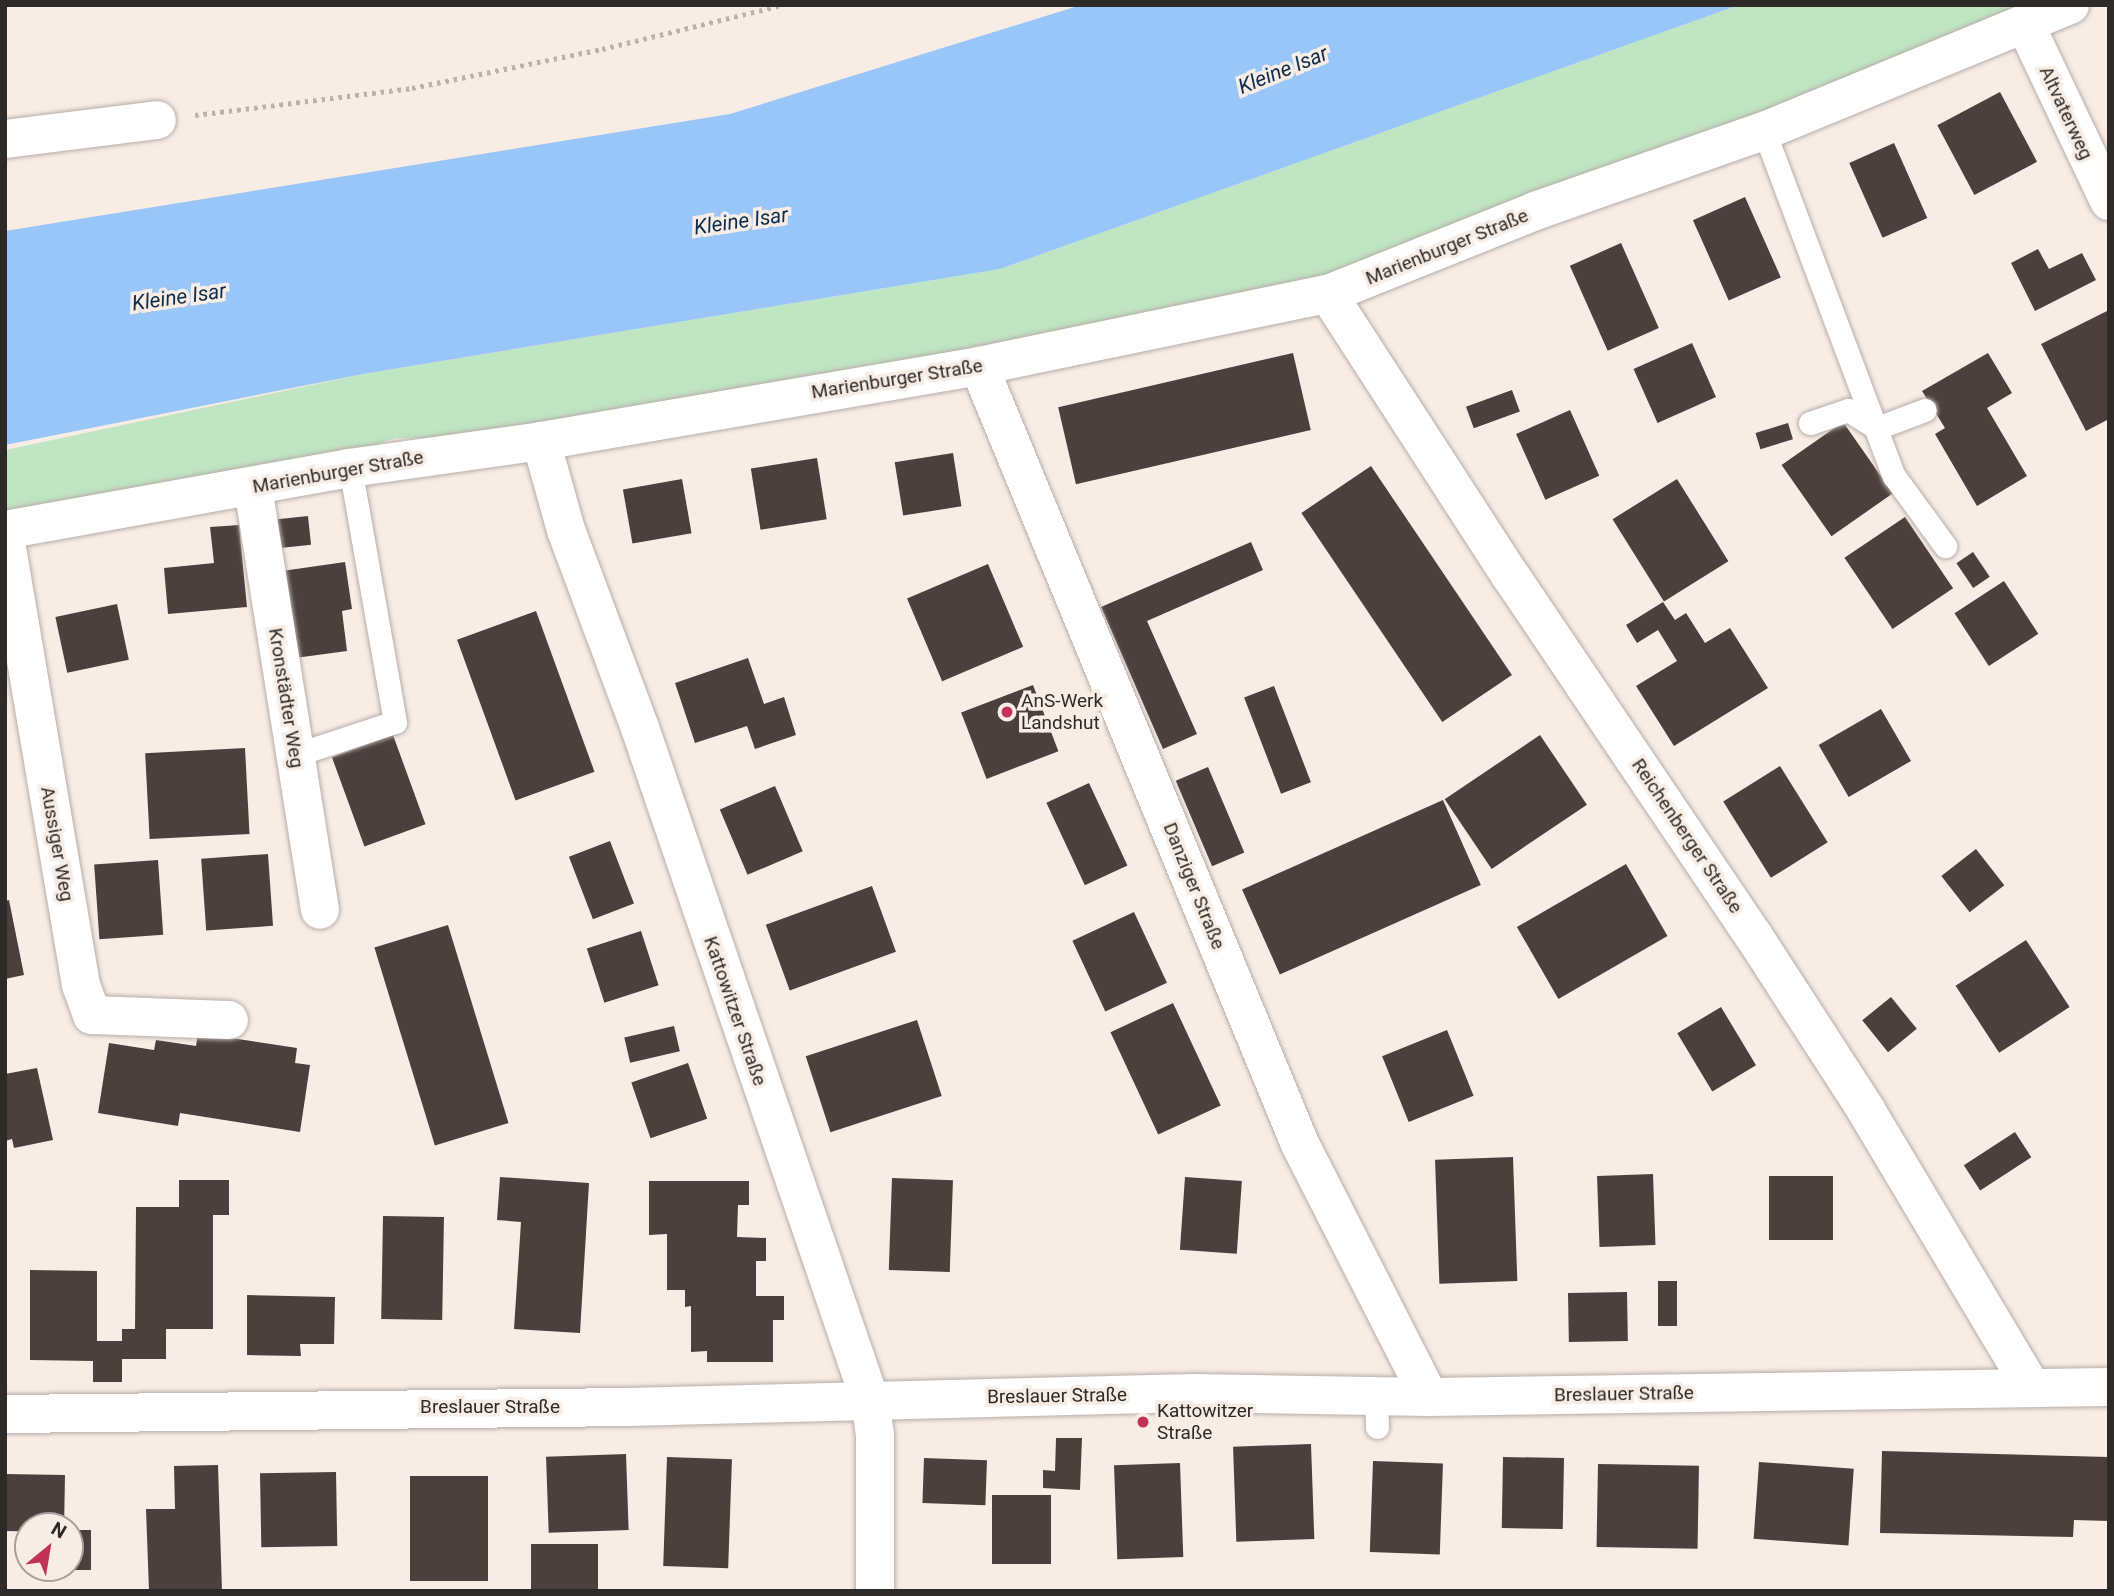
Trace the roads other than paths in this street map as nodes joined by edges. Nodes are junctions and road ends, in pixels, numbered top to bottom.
1 (2070, 5) edge
2 (2025, 24) junction
3 (157, 120) road end
4 (1764, 131) junction
5 (5, 139) edge
6 (2109, 201) edge
7 (1328, 295) junction
8 (979, 366) junction
9 (1926, 410) dead end
10 (1810, 423) dead end
11 (1877, 428) junction
12 (541, 441) junction
13 (350, 468) junction
14 (253, 487) junction
15 (5, 530) edge
16 (5, 536) edge
17 (1945, 546) dead end
18 (295, 755) junction
19 (320, 910) dead end
20 (229, 1020) dead end
21 (2031, 1387) junction
22 (2109, 1388) edge
23 (1429, 1397) junction
24 (870, 1401) junction
25 (5, 1414) edge
26 (875, 1591) edge

1 - 2 street, Marienburger Straße
2 - 4 street, Marienburger Straße
2 - 6 street, Altvaterweg
3 - 5 street
4 - 7 street, Marienburger Straße
4 - 11 lane
7 - 8 street, Marienburger Straße
7 - 21 street, Reichenberger Straße
8 - 12 street, Marienburger Straße
8 - 23 street, Danziger Straße
9 - 11 lane
10 - 11 lane
11 - 17 lane
12 - 13 street, Marienburger Straße
12 - 24 street, Kattowitzer Straße
13 - 14 street, Marienburger Straße
13 - 18 lane
14 - 15 street, Marienburger Straße
14 - 18 street, Kronstädter Weg
16 - 20 street, Aussiger Weg
18 - 19 street, Kronstädter Weg
21 - 22 street, Breslauer Straße
21 - 23 street, Breslauer Straße
23 - 24 street, Breslauer Straße
24 - 25 street, Breslauer Straße
24 - 26 street, Kattowitzer Straße

